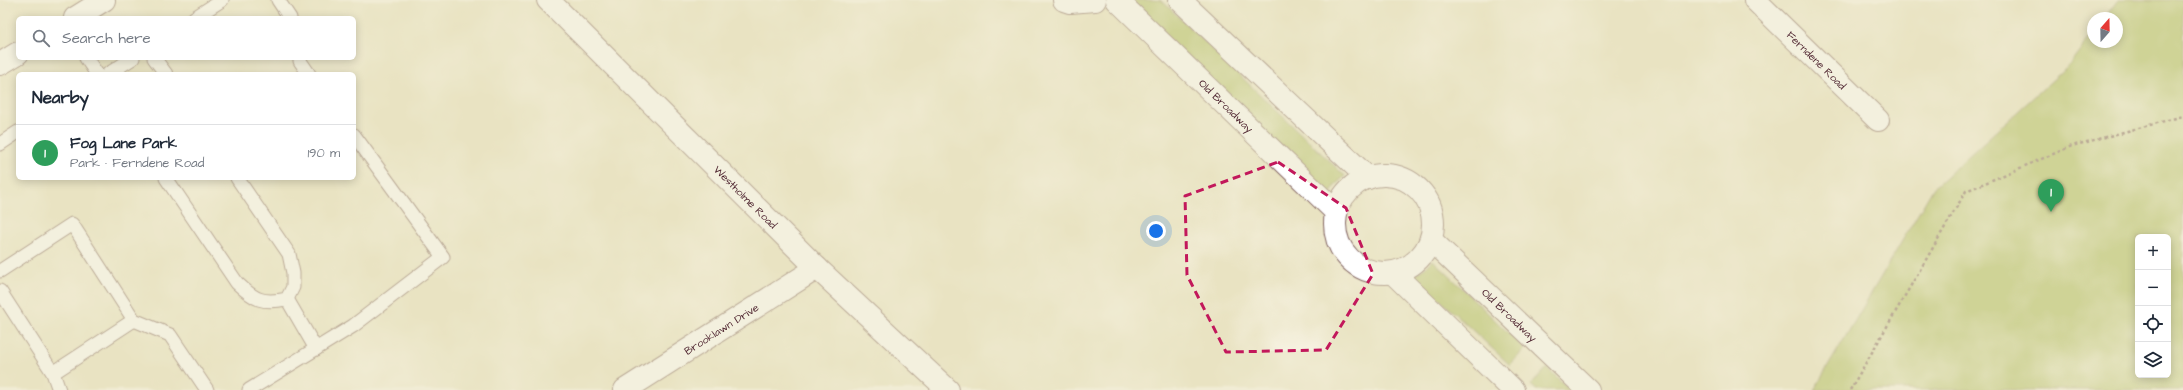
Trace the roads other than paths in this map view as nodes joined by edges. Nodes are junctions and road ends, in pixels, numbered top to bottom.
1 (104, 0) edge
2 (222, 0) edge
3 (278, 0) edge
4 (548, 0) edge
5 (1064, 0) edge
6 (1095, 0) edge
7 (1117, 0) edge
8 (1180, 0) edge
9 (1755, 0) edge
10 (77, 16) edge
11 (197, 16) edge
12 (289, 16) edge
13 (16, 54) edge
14 (87, 60) edge
15 (130, 60) edge
16 (156, 60) edge
17 (300, 60) edge
18 (0, 64) edge
19 (96, 72) edge
20 (111, 72) edge
21 (164, 72) edge
22 (308, 72) edge
23 (1878, 120) dead end
24 (16, 133) edge
25 (356, 138) edge
26 (0, 144) edge
27 (1368, 178) junction
28 (167, 180) edge
29 (238, 180) edge
30 (1336, 212) junction
31 (1432, 241) junction
32 (817, 268) junction
33 (0, 271) edge
34 (1393, 273) junction
35 (0, 291) edge
36 (286, 299) junction
37 (134, 320) junction
38 (316, 349) junction
39 (53, 373) junction
40 (59, 390) edge
41 (207, 390) edge
42 (249, 390) edge
43 (625, 390) edge
44 (948, 390) edge
45 (1513, 390) edge
46 (1588, 390) edge

1 - 10 street
2 - 11 lane
3 - 12 lane
4 - 32 street, Westholme Road
5 - 6 street
7 - 30 street, Old Broadway
8 - 27 street
9 - 23 street, Ferndene Road
13 - 18 street
14 - 19 lane
15 - 20 lane
16 - 21 lane
17 - 22 lane
24 - 26 lane
25 - 38 lane
27 - 30 street
27 - 31 street
28 - 36 lane
29 - 36 lane
30 - 34 street
31 - 34 street
31 - 46 street, Old Broadway
32 - 43 street, Brooklawn Drive
32 - 44 street, Westholme Road
33 - 37 lane
34 - 45 street
35 - 39 lane
36 - 38 lane
37 - 39 lane
37 - 41 lane
38 - 42 lane
39 - 40 lane

